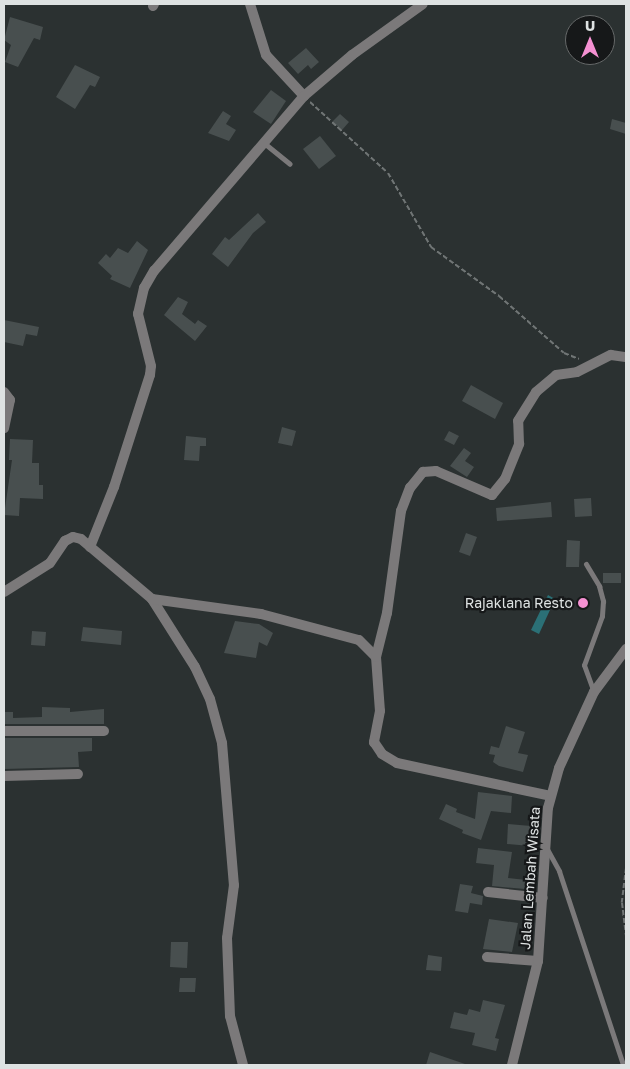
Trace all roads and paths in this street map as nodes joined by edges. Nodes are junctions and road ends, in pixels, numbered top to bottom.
1 (250, 4) edge
2 (423, 4) edge
3 (304, 96) junction
4 (264, 143) junction
5 (290, 164) dead end
6 (626, 357) edge
7 (581, 360) dead end
8 (4, 392) edge
9 (4, 428) edge
10 (90, 547) junction
11 (586, 564) dead end
12 (4, 592) edge
13 (152, 599) junction
14 (626, 648) edge
15 (376, 657) junction
16 (594, 692) junction
17 (4, 732) edge
18 (104, 732) dead end
19 (78, 774) dead end
20 (4, 776) edge
21 (551, 796) junction
22 (546, 849) junction
23 (626, 868) edge
24 (488, 892) dead end
25 (543, 898) junction
26 (626, 936) edge
27 (487, 957) dead end
28 (538, 961) junction
29 (244, 1065) edge
30 (512, 1065) edge
31 (623, 1065) edge

1 - 3 street
2 - 3 street
3 - 4 street
3 - 7 path
4 - 5 lane
4 - 10 street
6 - 15 street
8 - 9 street
10 - 12 street
10 - 13 street
11 - 16 lane
13 - 15 street
13 - 29 street
14 - 16 street, Jalan Lembah Wisata
15 - 21 street
16 - 21 street, Jalan Lembah Wisata
17 - 18 street
19 - 20 street
21 - 22 street, Jalan Lembah Wisata
22 - 25 street, Jalan Lembah Wisata
22 - 31 lane
23 - 26 path
24 - 25 street
25 - 28 street, Jalan Lembah Wisata
27 - 28 street
28 - 30 street, Jalan Lembah Wisata

